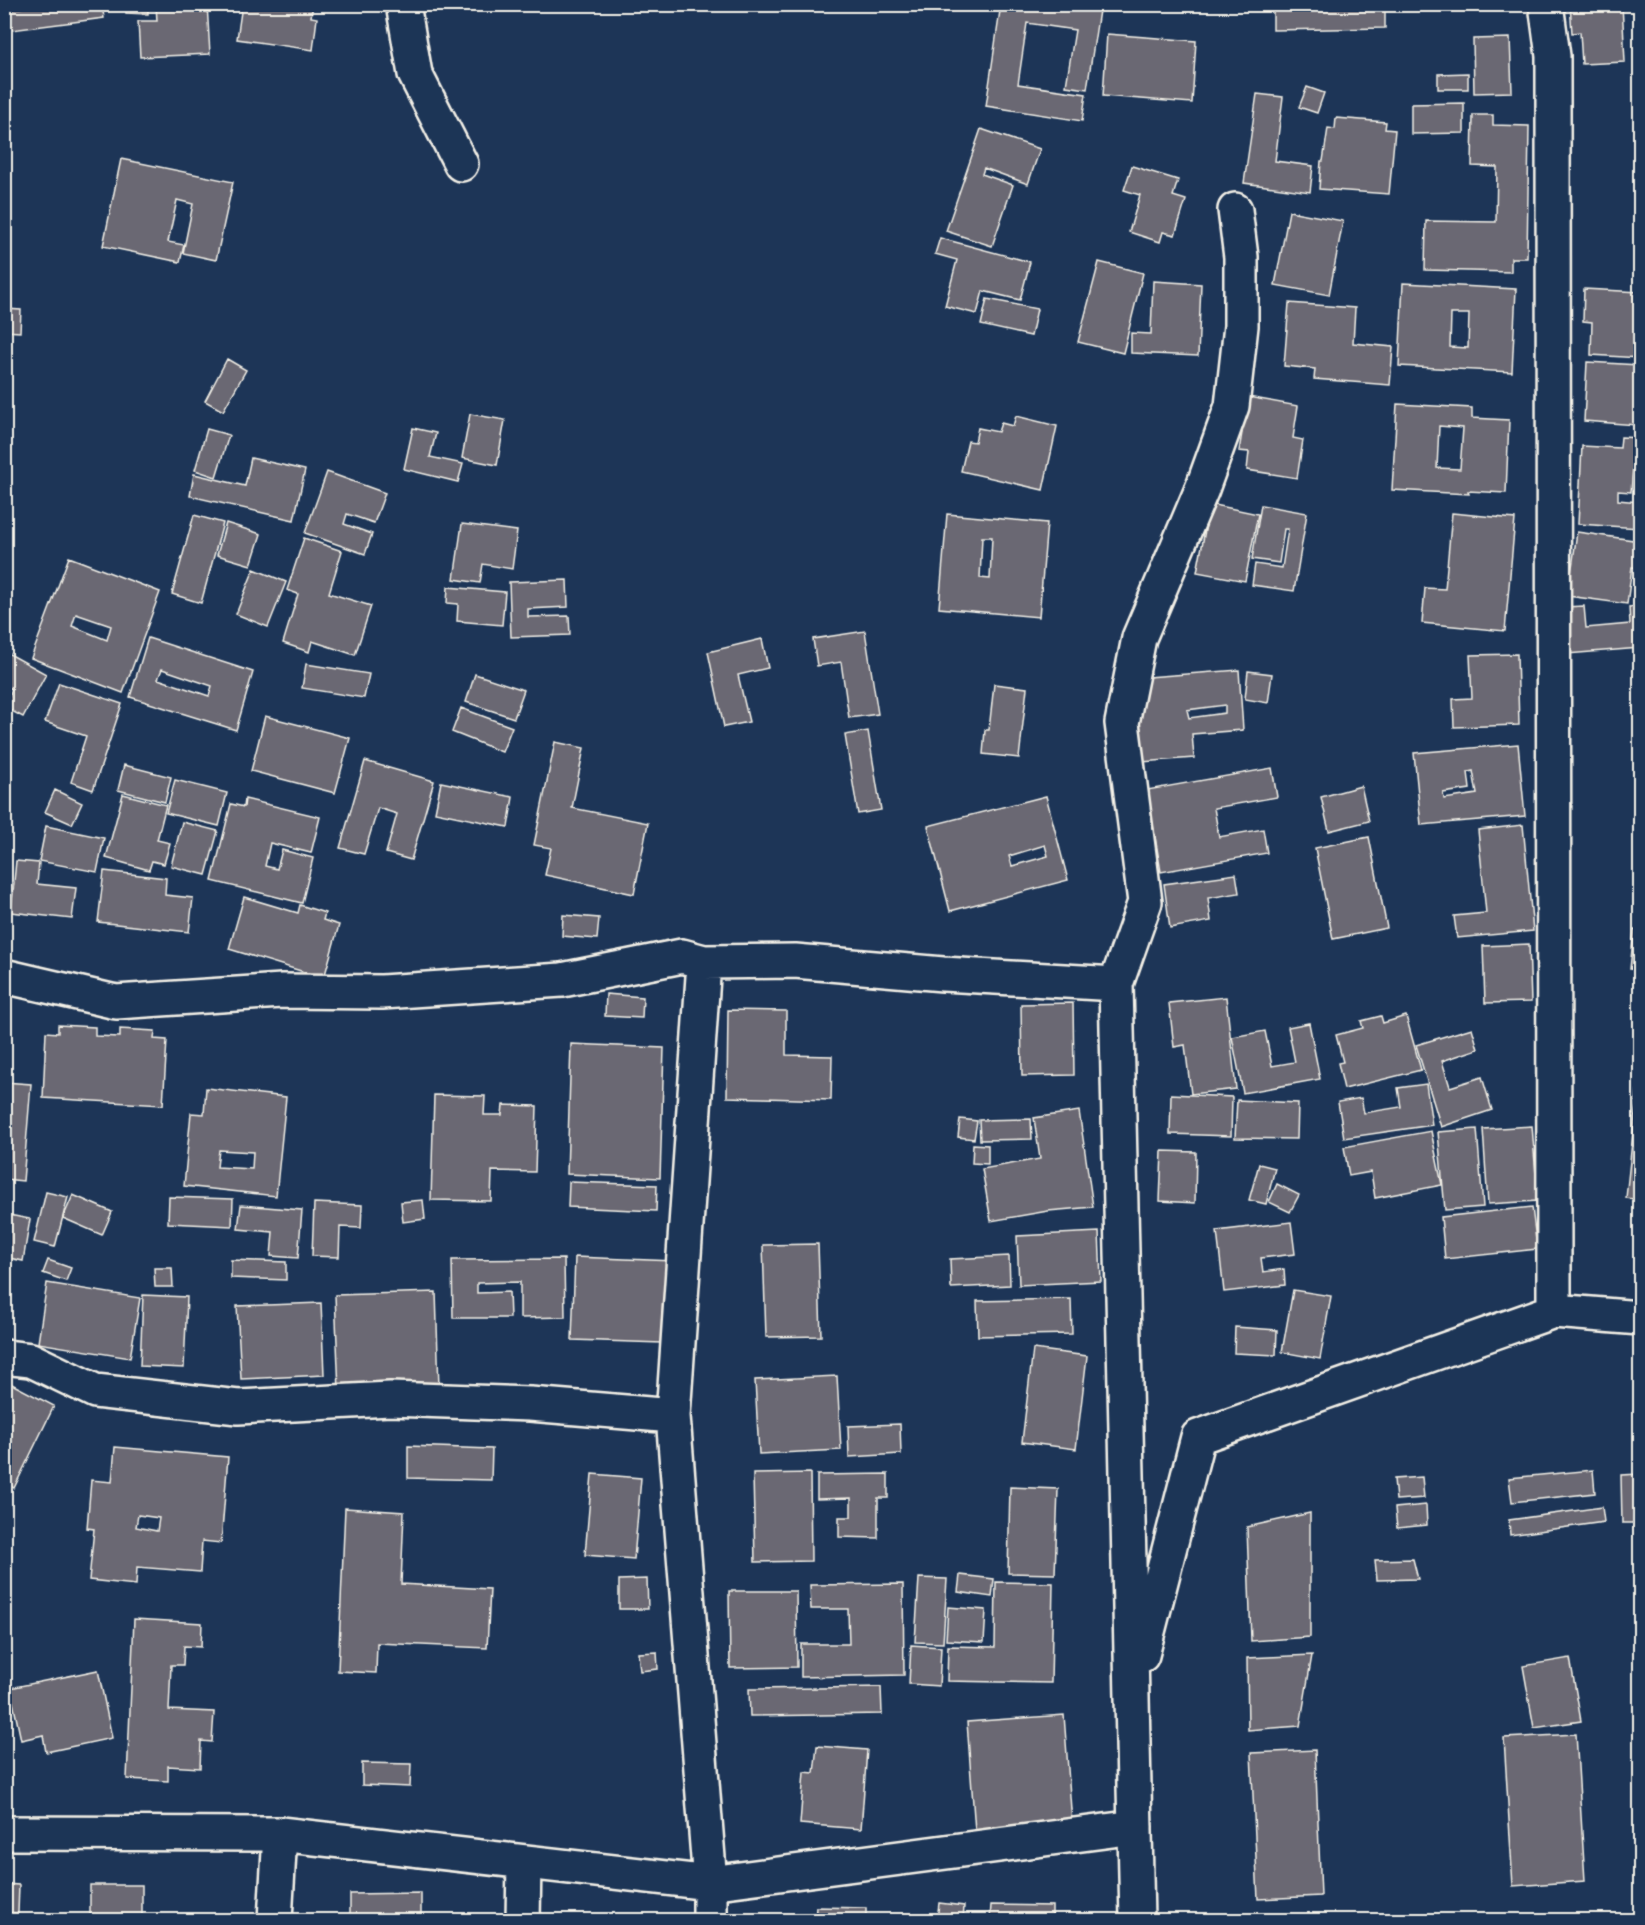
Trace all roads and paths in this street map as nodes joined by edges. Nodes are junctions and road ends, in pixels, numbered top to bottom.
1 (403, 4) edge
2 (1546, 4) edge
3 (461, 164) dead end
4 (1235, 210) dead end
5 (704, 962) junction
6 (4, 976) edge
7 (1116, 984) junction
8 (1554, 1311) junction
9 (1641, 1318) edge
10 (4, 1358) edge
11 (674, 1416) junction
12 (1132, 1694) junction
13 (1135, 1827) junction
14 (4, 1833) edge
15 (280, 1834) junction
16 (524, 1862) junction
17 (710, 1883) junction
18 (274, 1920) edge
19 (523, 1920) edge
20 (710, 1920) edge
21 (1137, 1920) edge

1 - 3 street
2 - 8 street
4 - 7 street
5 - 6 street
5 - 7 street
5 - 11 street
7 - 12 street
8 - 9 street
8 - 12 street
10 - 11 street
11 - 17 street
12 - 13 street
13 - 17 street
13 - 21 street
14 - 15 street
15 - 16 street
15 - 18 street
16 - 17 street
16 - 19 street
17 - 20 street

